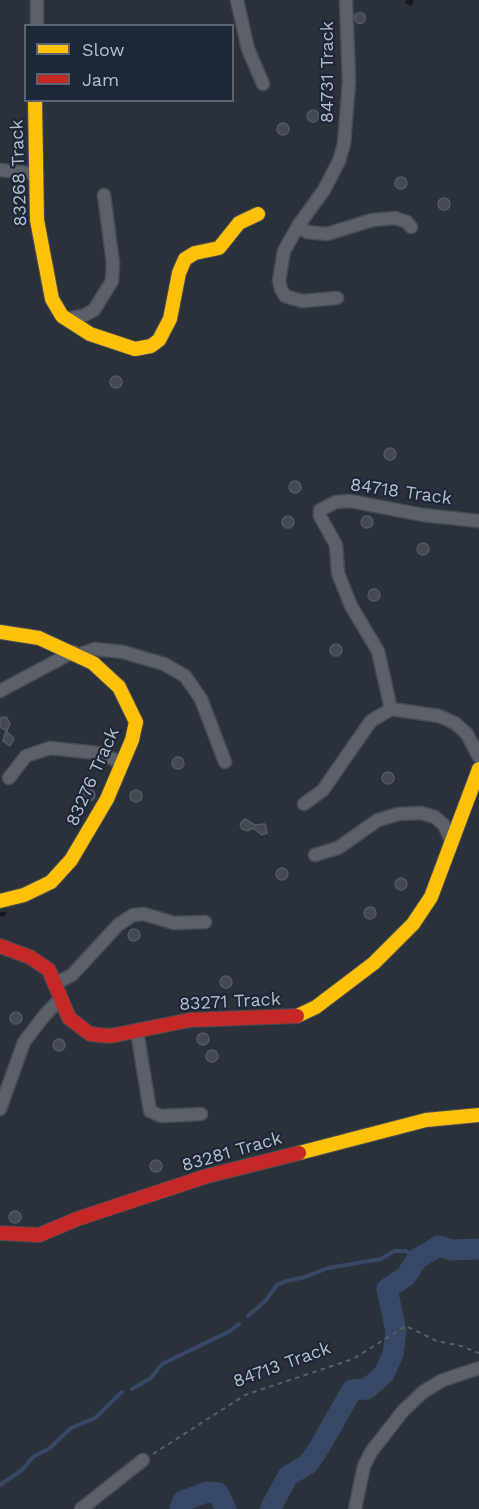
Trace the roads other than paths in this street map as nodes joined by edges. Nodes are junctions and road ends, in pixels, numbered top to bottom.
1 (37, 0) edge
2 (237, 0) edge
3 (346, 0) edge
4 (37, 24) edge
5 (263, 84) dead end
6 (35, 102) edge
7 (0, 170) edge
8 (37, 174) junction
9 (104, 195) dead end
10 (258, 214) dead end
11 (298, 226) junction
12 (411, 227) dead end
13 (337, 298) dead end
14 (65, 319) junction
15 (479, 521) edge
16 (0, 632) edge
17 (75, 653) junction
18 (0, 691) edge
19 (391, 709) junction
20 (479, 757) edge
21 (121, 762) junction
22 (225, 762) dead end
23 (479, 769) edge
24 (9, 778) dead end
25 (304, 804) dead end
26 (452, 843) junction
27 (315, 855) dead end
28 (0, 901) edge
29 (205, 922) dead end
30 (0, 946) edge
31 (56, 982) junction
32 (61, 998) junction
33 (136, 1031) junction
34 (0, 1108) edge
35 (201, 1114) dead end
36 (479, 1115) edge
37 (0, 1233) edge
38 (479, 1368) edge
39 (143, 1460) road end
40 (81, 1509) edge
41 (355, 1509) edge

1 - 4 street
2 - 5 street
3 - 11 street, 84731 Track
6 - 8 street, 83268 Track
7 - 8 street
8 - 14 street, 83268 Track
9 - 14 street
10 - 14 street
11 - 12 street
11 - 13 street, 84731 Track
15 - 19 street, 84718 Track
16 - 17 street, 83276 Track
17 - 18 street
17 - 21 street, 83276 Track
17 - 22 street
19 - 20 street
19 - 25 street
21 - 24 street
21 - 28 street, 83276 Track
23 - 26 street, 83271 Track
26 - 27 street
26 - 33 street, 83271 Track
29 - 31 street
30 - 31 street, 83271 Track
31 - 32 street, 83271 Track
32 - 33 street, 83271 Track
32 - 34 street
33 - 35 street
36 - 37 street, 83281 Track
38 - 41 street
39 - 40 street

